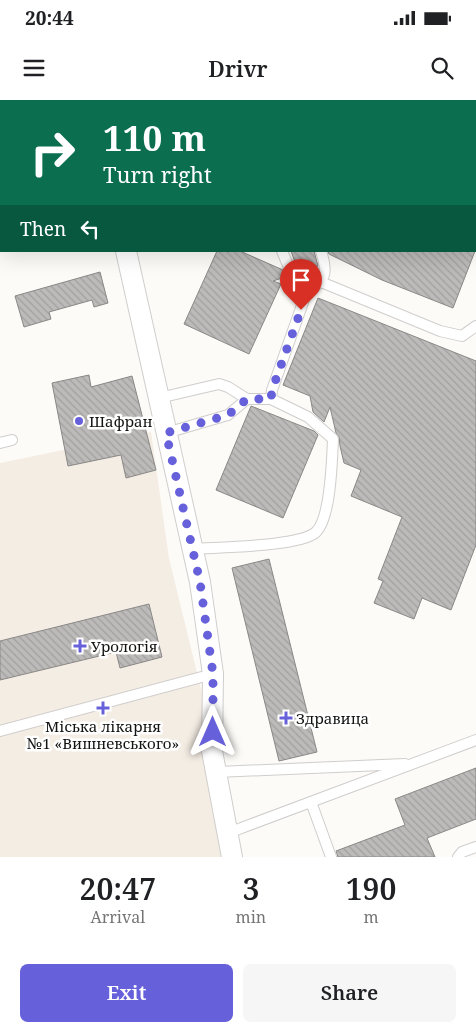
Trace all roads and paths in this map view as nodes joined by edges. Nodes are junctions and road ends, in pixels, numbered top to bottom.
1 (126, 252) edge
2 (282, 252) edge
3 (321, 252) edge
4 (321, 282) junction
5 (306, 294) junction
6 (476, 326) edge
7 (159, 398) junction
8 (247, 399) junction
9 (271, 399) junction
10 (166, 433) junction
11 (12, 440) dead end
12 (0, 443) edge
13 (192, 549) junction
14 (213, 674) junction
15 (0, 731) edge
16 (476, 740) edge
17 (413, 764) junction
18 (216, 772) junction
19 (311, 802) junction
20 (228, 834) junction
21 (476, 847) edge
22 (232, 857) edge
23 (331, 857) edge
24 (458, 857) edge

1 - 7 street
2 - 5 lane
3 - 4 lane
4 - 5 lane
4 - 6 lane
5 - 9 lane
7 - 8 lane
7 - 10 street
8 - 9 lane
8 - 10 lane
9 - 13 lane
10 - 13 street
11 - 12 lane
13 - 14 street
14 - 15 lane
14 - 18 street
16 - 17 lane
17 - 18 lane
17 - 19 lane
18 - 20 street
19 - 20 lane
19 - 23 lane
20 - 22 street
21 - 24 lane

